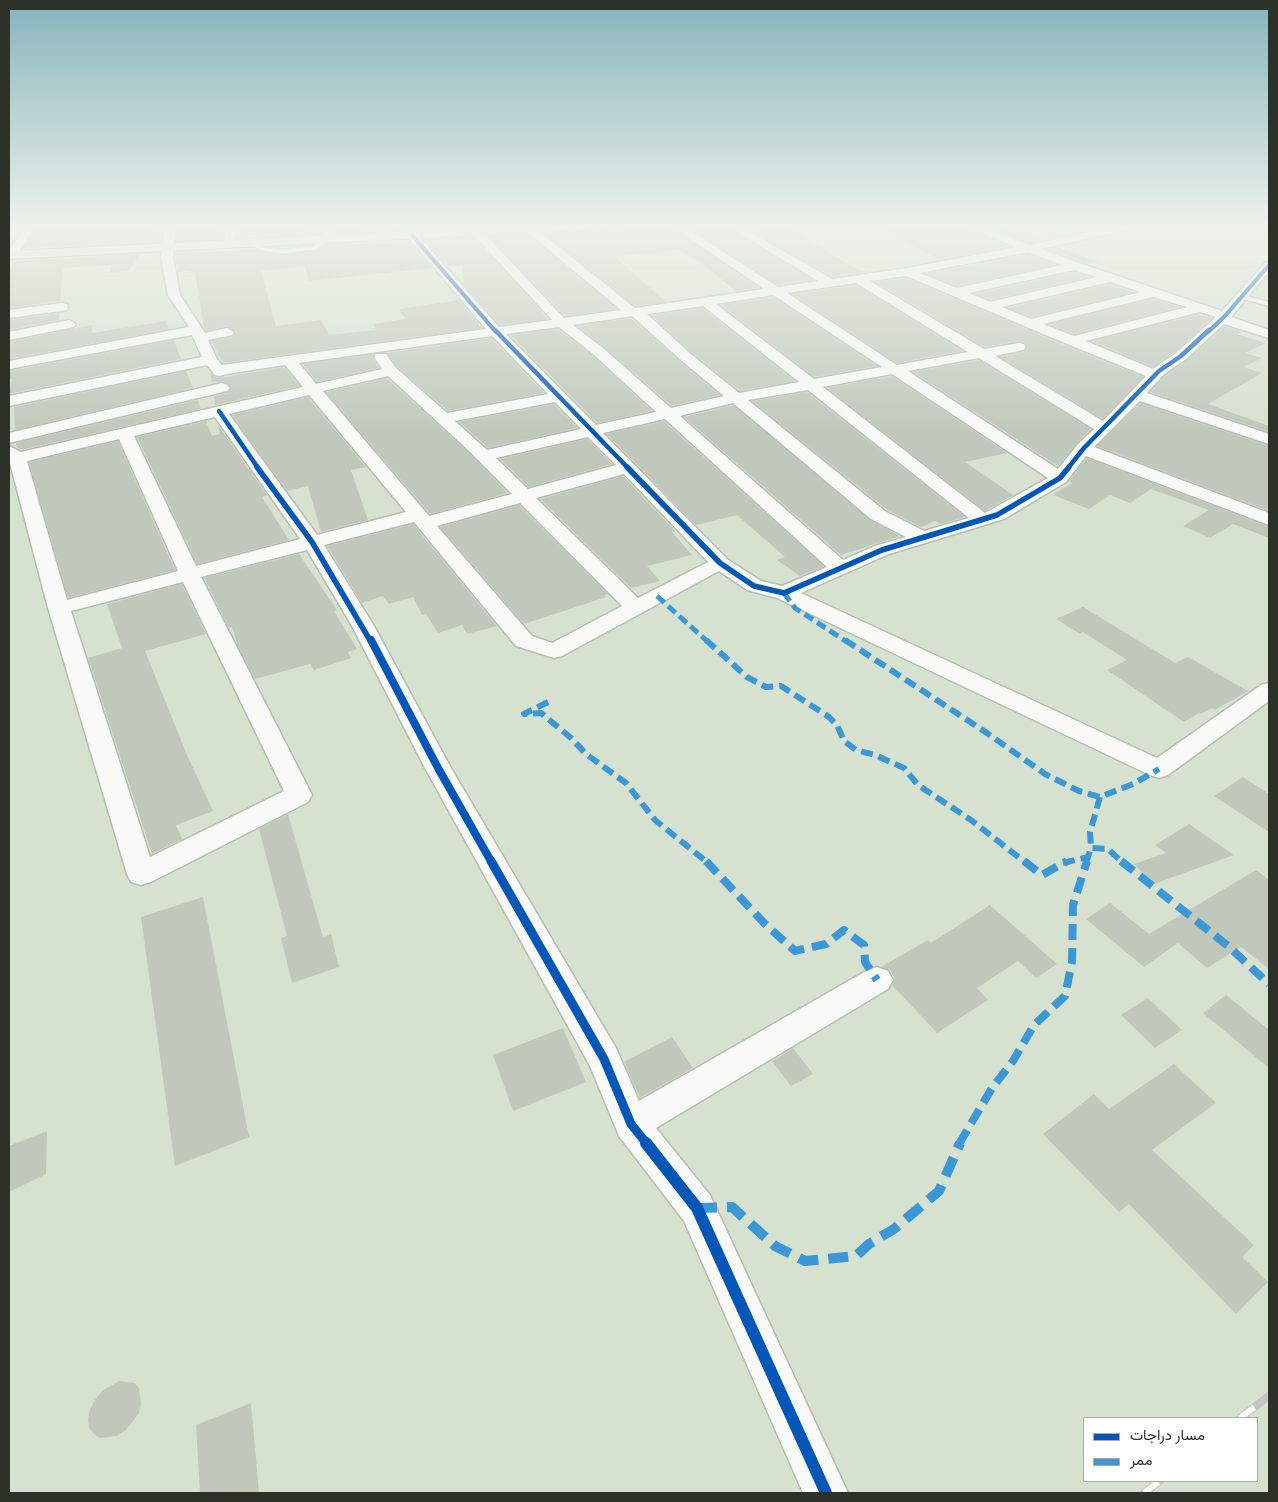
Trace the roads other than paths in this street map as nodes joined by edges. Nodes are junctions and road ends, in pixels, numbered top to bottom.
1 (174, 294) edge
2 (463, 294) edge
3 (535, 294) edge
4 (612, 294) edge
5 (756, 294) edge
6 (781, 294) edge
7 (883, 294) edge
8 (962, 294) edge
9 (1041, 294) edge
10 (1148, 294) edge
11 (1156, 294) edge
12 (1244, 294) edge
13 (1242, 297) junction
14 (706, 302) junction
15 (1269, 304) edge
16 (990, 306) junction
17 (62, 307) dead end
18 (1200, 308) junction
19 (635, 312) junction
20 (9, 314) edge
21 (1224, 318) junction
22 (561, 322) junction
23 (1029, 322) junction
24 (70, 324) dead end
25 (227, 332) dead end
26 (496, 332) junction
27 (199, 334) junction
28 (1269, 334) edge
29 (9, 336) edge
30 (1072, 340) junction
31 (1019, 347) dead end
32 (375, 348) junction
33 (980, 354) junction
34 (288, 360) junction
35 (9, 365) edge
36 (215, 365) junction
37 (895, 369) junction
38 (391, 371) junction
39 (1155, 375) junction
40 (812, 385) junction
41 (312, 389) junction
42 (1137, 395) junction
43 (558, 397) junction
44 (736, 398) junction
45 (9, 401) edge
46 (225, 402) junction
47 (669, 414) junction
48 (444, 418) junction
49 (1104, 428) junction
50 (593, 431) junction
51 (124, 433) junction
52 (1269, 439) edge
53 (1084, 448) junction
54 (12, 449) edge
55 (483, 456) junction
56 (628, 468) junction
57 (1060, 478) junction
58 (526, 497) junction
59 (422, 519) junction
60 (982, 519) junction
61 (1269, 519) edge
62 (921, 536) junction
63 (312, 542) junction
64 (720, 563) junction
65 (840, 568) junction
66 (189, 574) junction
67 (784, 593) junction
68 (635, 607) junction
69 (59, 608) junction
70 (1269, 690) edge
71 (877, 980) dead end
72 (631, 1124) junction
73 (826, 1493) edge

1 - 27 street
2 - 26 street
3 - 22 street
4 - 19 street
5 - 14 street
6 - 37 street
7 - 33 street
8 - 16 street
9 - 16 street
10 - 23 street
11 - 18 street
12 - 13 street
13 - 15 lane
13 - 21 street
14 - 19 street
14 - 40 street
16 - 23 street
17 - 20 street
18 - 21 street
18 - 30 street
19 - 22 street
19 - 44 street
21 - 28 street
21 - 39 street
22 - 26 street
22 - 47 street
23 - 30 street
24 - 29 street
25 - 27 street
26 - 32 street
26 - 43 street
27 - 35 street
27 - 36 street
30 - 39 street
31 - 33 street
32 - 34 street
32 - 38 street
33 - 37 street
33 - 49 street
34 - 36 street
34 - 41 street
36 - 45 street
36 - 46 street
37 - 40 street
37 - 57 street
38 - 41 street
38 - 48 street
39 - 42 street
40 - 44 street
40 - 60 street
41 - 46 street
41 - 59 street
42 - 49 street
42 - 52 street
43 - 48 street
43 - 50 street
44 - 47 street
44 - 62 street
46 - 51 street
46 - 54 street
46 - 63 street
47 - 50 street
47 - 65 street
48 - 55 street
49 - 53 street
50 - 55 street
50 - 56 street
51 - 54 street
51 - 66 street
53 - 57 street
53 - 61 street
54 - 69 street
55 - 58 street
56 - 58 street
56 - 64 street
57 - 60 street
58 - 59 street
58 - 68 street
59 - 63 street
59 - 68 street
60 - 62 street
62 - 65 street
63 - 66 street
63 - 72 street
64 - 67 street
64 - 68 street
65 - 67 street
66 - 69 street
66 - 69 street
67 - 70 street
71 - 72 street
72 - 73 street

